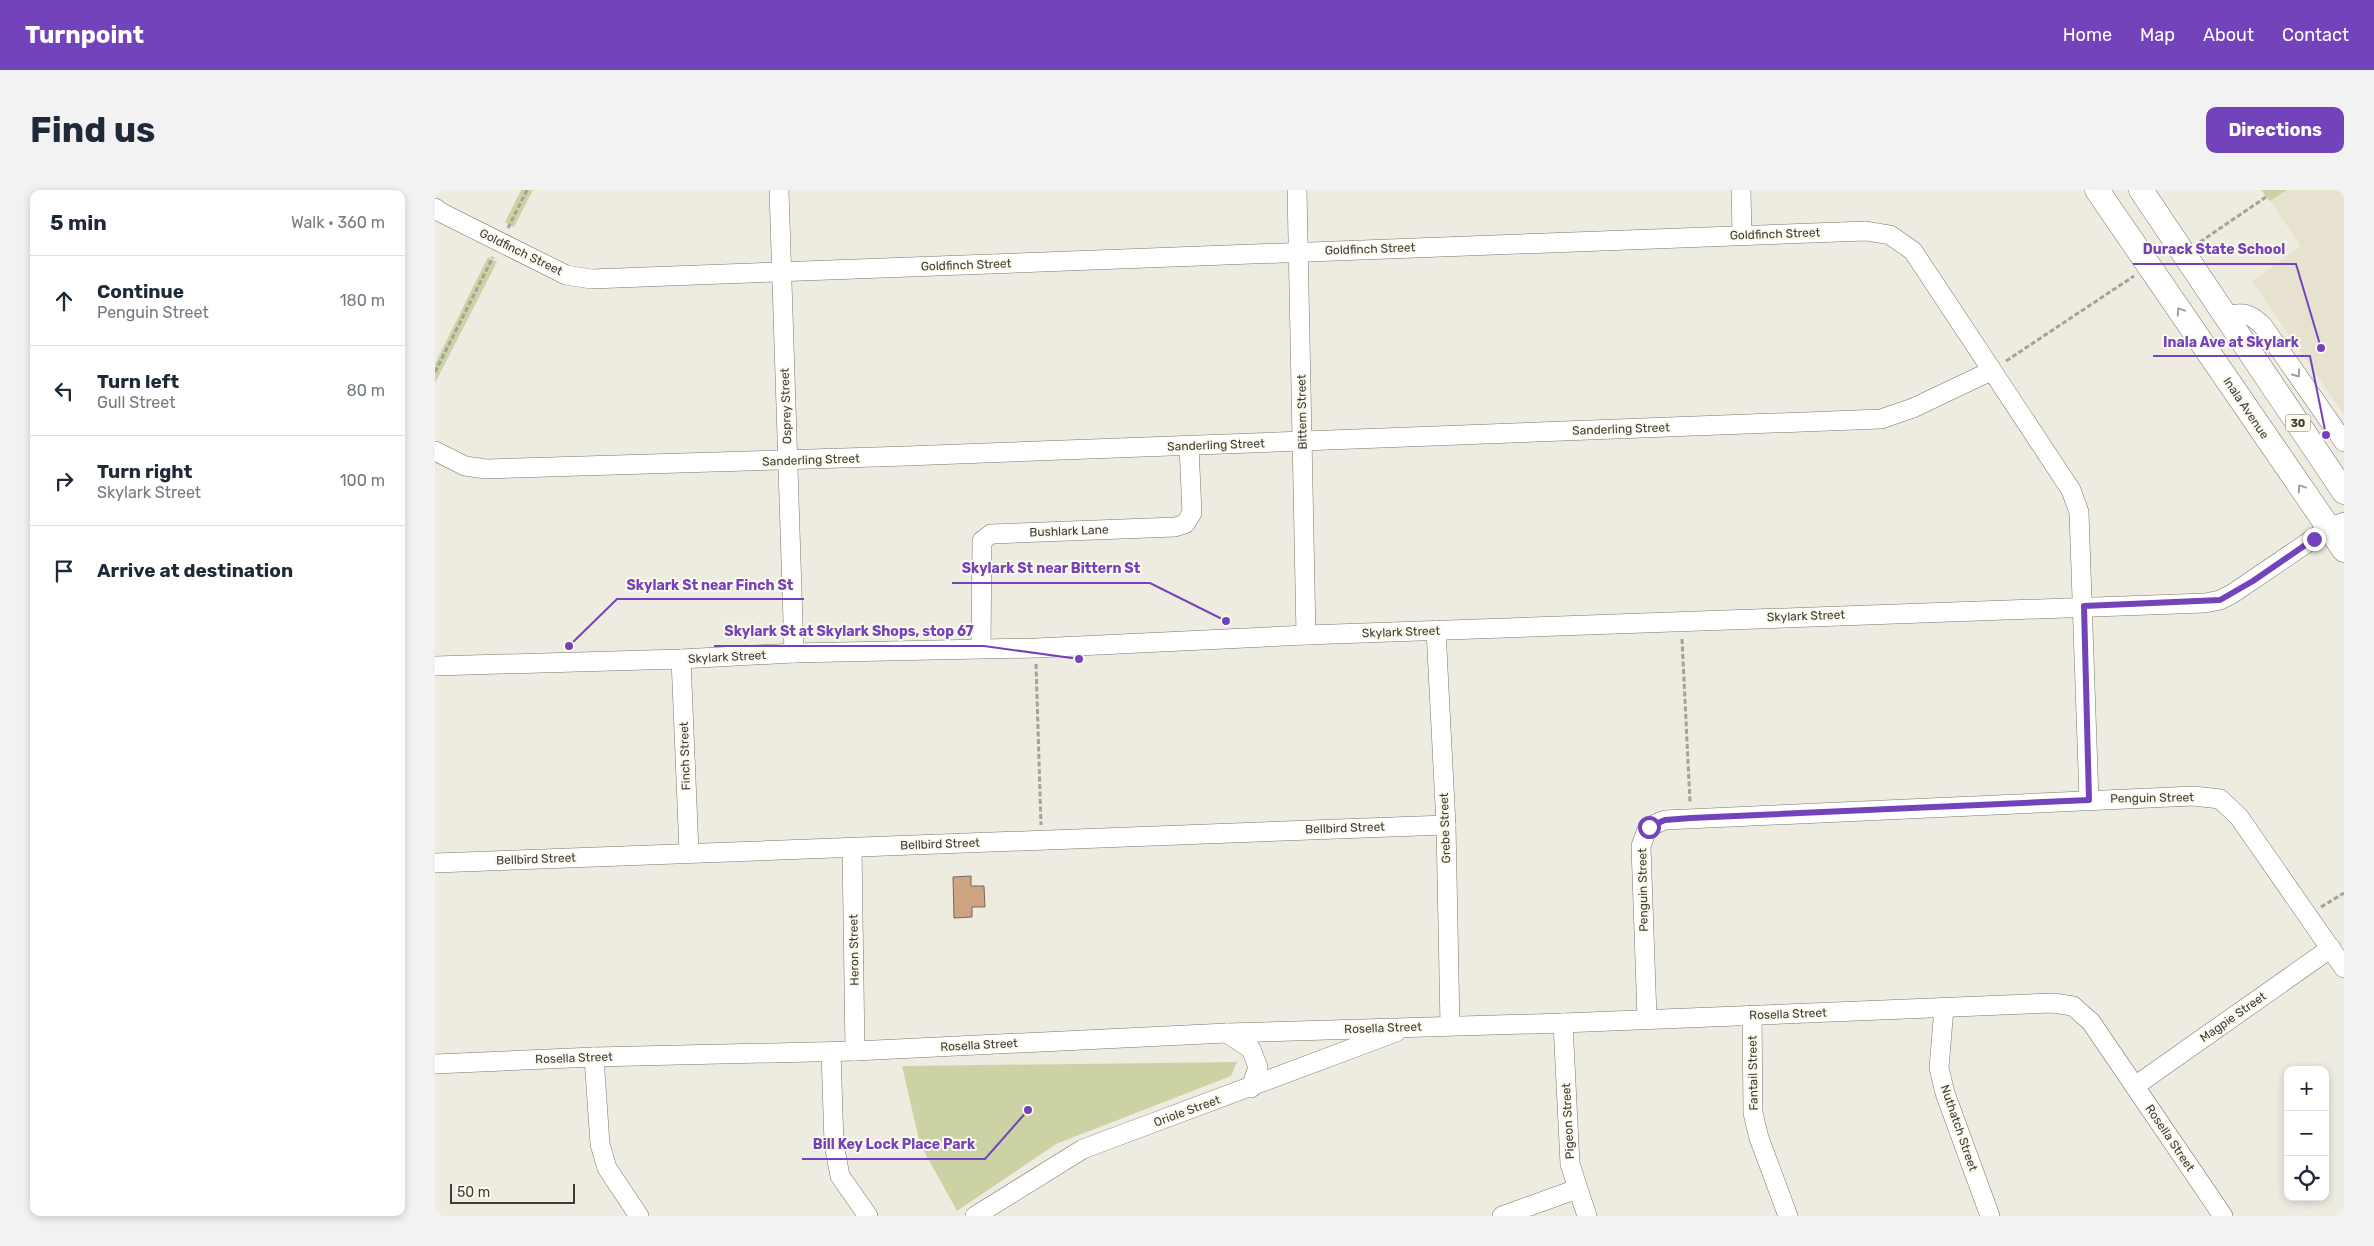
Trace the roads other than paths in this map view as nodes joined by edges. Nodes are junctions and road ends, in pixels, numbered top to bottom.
1 (779, 190) edge
2 (1297, 190) edge
3 (1741, 190) edge
4 (2097, 190) edge
5 (2141, 190) edge
6 (435, 208) edge
7 (1742, 235) junction
8 (1299, 252) junction
9 (783, 272) junction
10 (2226, 316) junction
11 (1991, 371) junction
12 (1302, 441) junction
13 (2344, 442) edge
14 (1189, 446) junction
15 (435, 451) edge
16 (788, 460) junction
17 (2344, 492) edge
18 (2336, 525) edge
19 (2344, 550) edge
20 (2084, 606) junction
21 (1436, 630) junction
22 (1306, 635) junction
23 (981, 648) junction
24 (794, 653) junction
25 (681, 660) junction
26 (435, 666) edge
27 (2089, 800) junction
28 (1446, 825) junction
29 (852, 848) junction
30 (689, 852) junction
31 (435, 863) edge
32 (2331, 948) junction
33 (2344, 968) edge
34 (1944, 1008) junction
35 (1752, 1015) junction
36 (1647, 1018) junction
37 (1563, 1023) junction
38 (1450, 1025) junction
39 (1409, 1027) junction
40 (1227, 1034) junction
41 (855, 1051) junction
42 (831, 1052) junction
43 (594, 1057) junction
44 (435, 1064) edge
45 (2135, 1086) junction
46 (1251, 1088) junction
47 (1577, 1188) junction
48 (639, 1216) edge
49 (868, 1216) edge
50 (975, 1216) edge
51 (1502, 1216) edge
52 (1587, 1216) edge
53 (1788, 1216) edge
54 (1991, 1216) edge
55 (2223, 1216) edge

1 - 9 street, Osprey Street
2 - 8 street, Bittem Street
3 - 7 street
18 -> 4 main road, Inala Avenue
5 - 10 main road, 30
6 - 9 street, Goldfinch Street
7 - 8 street, Goldfinch Street
7 - 11 street, Goldfinch Street
8 - 9 street, Goldfinch Street
8 - 12 street, Bittem Street
9 - 16 street, Osprey Street
10 -> 13 street
10 - 17 main road, 30
11 - 12 street, Sanderling Street
11 - 20 street, Goldfinch Street
12 - 14 street, Sanderling Street
12 - 22 street, Bittem Street
14 - 16 street, Sanderling Street
14 - 23 street, Bushlark Lane
15 - 16 street, Sanderling Street
16 - 24 street, Osprey Street
18 - 19 main road, Inala Avenue
18 - 20 street, Skylark Street
20 - 21 street, Skylark Street
20 - 27 street, Goldfinch Street
21 - 22 street, Skylark Street
21 - 28 street, Grebe Street
22 - 23 street, Skylark Street
23 - 24 street, Skylark Street
24 - 25 street, Skylark Street
25 - 26 street, Skylark Street
25 - 30 street, Finch Street
27 - 32 street, Penguin Street
27 - 36 street, Penguin Street
28 - 29 street, Bellbird Street
28 - 38 street, Grebe Street
29 - 30 street, Bellbird Street
29 - 41 street, Heron Street
30 - 31 street, Bellbird Street
32 - 33 street, Penguin Street
32 - 45 street, Magpie Street
34 - 35 street, Rosella Street
34 - 45 street, Rosella Street
34 - 54 street, Nuthatch Street
35 - 36 street, Rosella Street
35 - 53 street, Fantail Street
36 - 37 street, Rosella Street
37 - 38 street, Rosella Street
37 - 47 street, Pigeon Street
38 - 39 street, Rosella Street
39 - 40 street, Rosella Street
39 - 46 street, Oriole Street
40 - 41 street, Rosella Street
40 - 46 street
41 - 42 street, Rosella Street
42 - 43 street, Rosella Street
42 - 49 street
43 - 44 street, Rosella Street
43 - 48 street
45 - 55 street, Rosella Street
46 - 50 street, Oriole Street
47 - 51 street
47 - 52 street, Pigeon Street

